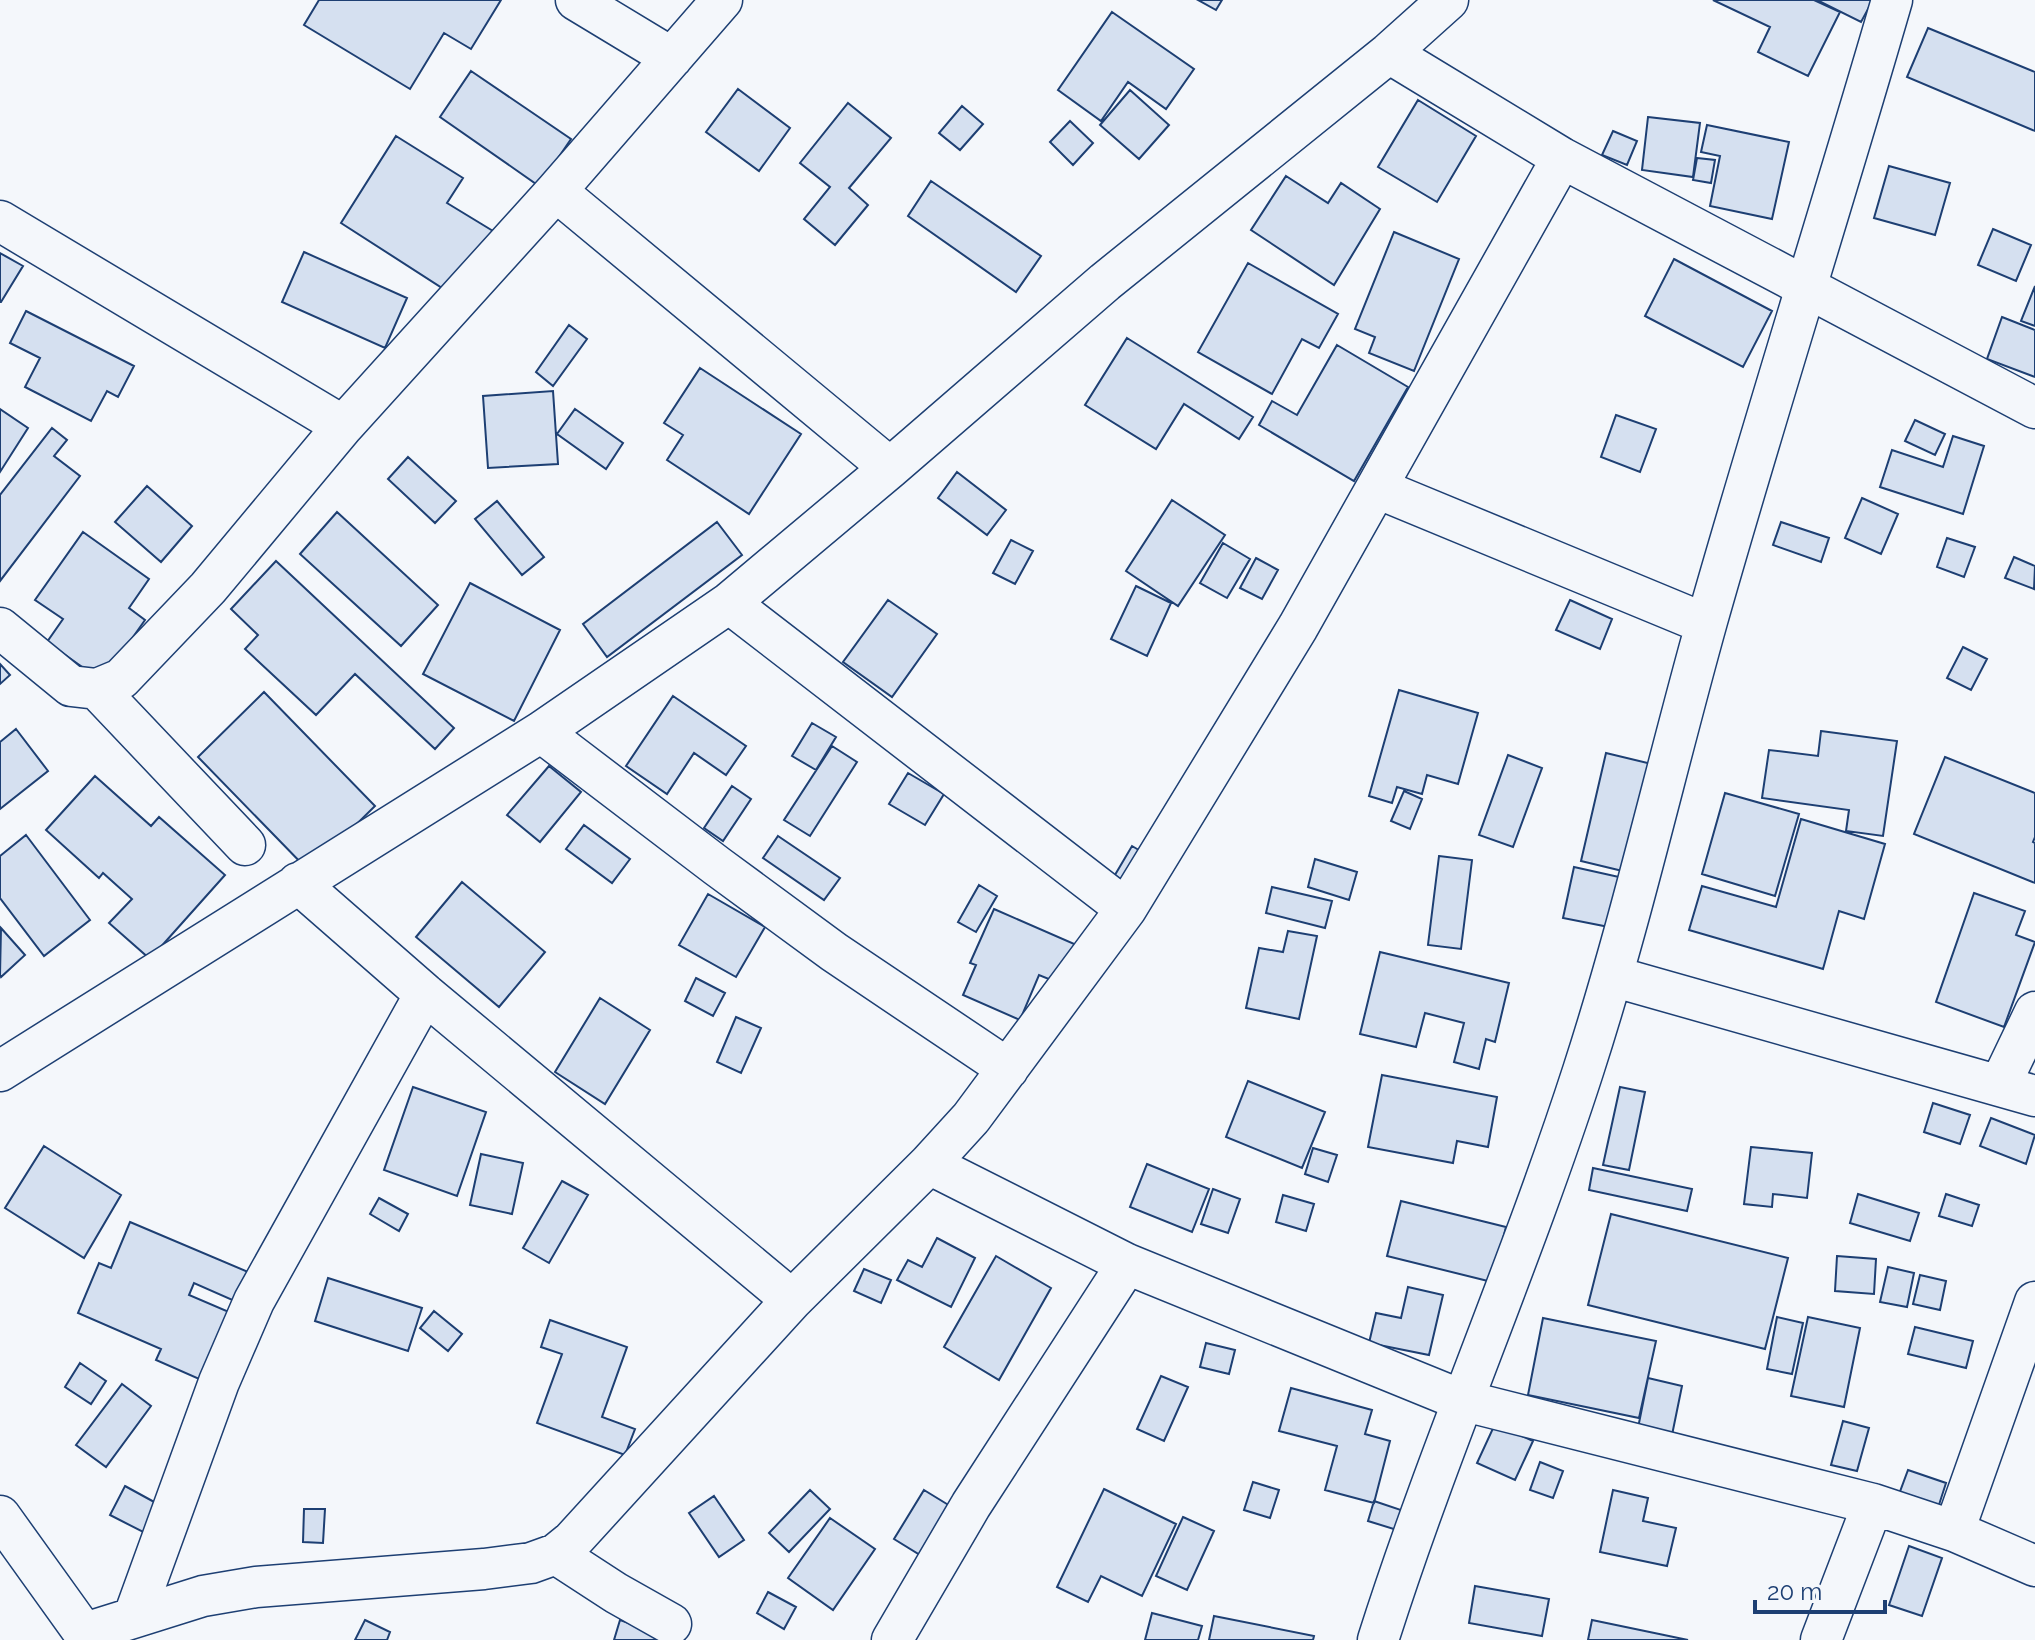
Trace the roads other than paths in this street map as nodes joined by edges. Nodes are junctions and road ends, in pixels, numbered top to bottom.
1 (576, 0) edge
2 (722, 0) edge
3 (1448, 0) edge
4 (1892, 0) edge
5 (1389, 53) junction
6 (672, 58) junction
7 (1562, 158) junction
8 (556, 191) junction
9 (0, 221) edge
10 (1806, 288) junction
11 (2035, 408) edge
12 (343, 426) junction
13 (890, 468) junction
14 (1377, 488) junction
15 (729, 603) junction
16 (1706, 624) junction
17 (0, 628) edge
18 (97, 689) junction
19 (541, 732) junction
20 (245, 845) dead end
21 (298, 883) junction
22 (1126, 909) junction
23 (1612, 976) junction
24 (425, 994) junction
25 (2035, 1012) edge
26 (1008, 1069) junction
27 (0, 1071) edge
28 (2018, 1091) edge
29 (929, 1164) junction
30 (1127, 1264) junction
31 (792, 1300) junction
32 (2035, 1302) edge
33 (1461, 1400) junction
34 (1873, 1504) junction
35 (0, 1516) edge
36 (1954, 1531) junction
37 (556, 1554) junction
38 (2035, 1566) edge
39 (134, 1616) junction
40 (671, 1624) dead end
41 (87, 1637) edge
42 (892, 1640) edge
43 (1378, 1640) edge
44 (1821, 1640) edge

1 - 6 street
2 - 6 street
3 - 5 street
4 - 10 street
5 - 7 street
5 - 13 street
6 - 8 street
7 - 10 street
7 - 14 street
8 - 12 street
8 - 13 street
9 - 12 street
10 - 11 street
10 - 16 street
12 - 18 street
13 - 15 street
14 - 16 street
14 - 22 street
15 - 19 street
15 - 22 street
16 - 23 street
17 - 18 street
18 - 20 street
19 - 21 street
19 - 26 street
21 - 24 street
21 - 27 street
22 - 26 street
23 - 28 street
23 - 33 street
24 - 31 street
24 - 39 street
25 - 28 street
26 - 29 street
29 - 30 street
29 - 31 street
30 - 33 street
30 - 42 street
31 - 37 street
32 - 36 street
33 - 34 street
33 - 43 street
34 - 36 street
34 - 44 street
35 - 41 street
36 - 38 street
37 - 39 street
37 - 40 street
39 - 41 street

